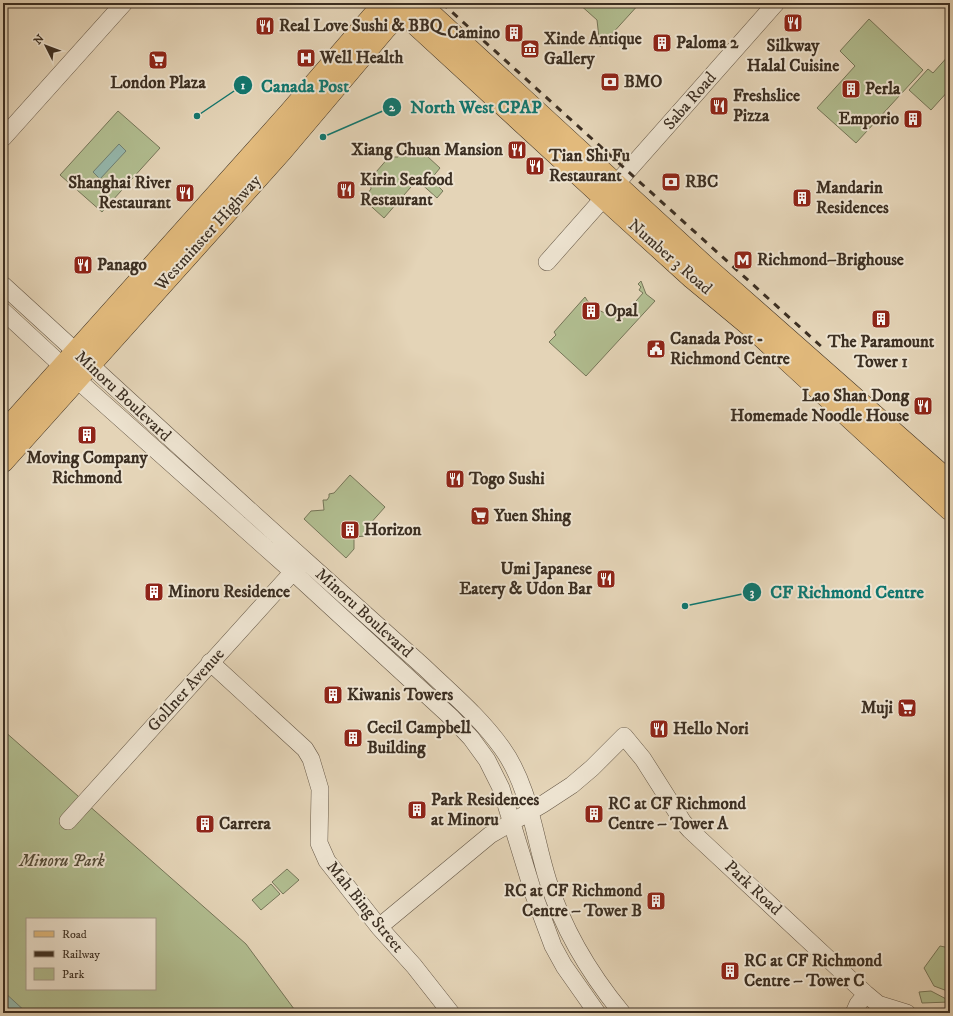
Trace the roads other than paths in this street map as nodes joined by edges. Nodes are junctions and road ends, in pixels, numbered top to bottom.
1 (124, 3) edge
2 (776, 3) edge
3 (402, 5) edge
4 (3, 138) edge
5 (610, 191) junction
6 (547, 262) dead end
7 (3, 285) edge
8 (3, 312) edge
9 (76, 366) junction
10 (3, 433) edge
11 (3, 462) edge
12 (950, 482) edge
13 (950, 509) edge
14 (304, 559) junction
15 (293, 572) junction
16 (210, 662) junction
17 (530, 812) junction
18 (68, 821) dead end
19 (512, 822) junction
20 (379, 927) junction
21 (866, 994) junction
22 (451, 1013) edge
23 (597, 1013) edge
24 (622, 1013) edge
25 (854, 1013) edge
26 (907, 1013) edge

1 - 4 street
2 - 5 street, Saba Road
3 - 5 main road, Number 3 Road
3 - 9 main road, Westminster Highway
5 - 6 street, Saba Road
5 - 12 main road, Number 3 Road
5 - 13 main road, Number 3 Road
7 - 9 street, Minoru Boulevard
8 - 9 street, Minoru Boulevard
9 - 10 main road, Westminster Highway
9 - 11 main road, Westminster Highway
9 - 14 street, Minoru Boulevard
9 - 15 street, Minoru Boulevard
14 - 15 street, Gollner Avenue
14 - 17 street, Minoru Boulevard
15 - 16 street, Gollner Avenue
15 - 19 street, Minoru Boulevard
16 - 18 street, Gollner Avenue
16 - 20 street, Mah Bing Street
17 - 19 street
17 - 21 street, Park Road
17 - 24 street, Minoru Boulevard
19 - 20 street
19 - 23 street, Minoru Boulevard
20 - 22 street, Mah Bing Street
21 - 25 street
21 - 26 street, Park Road

